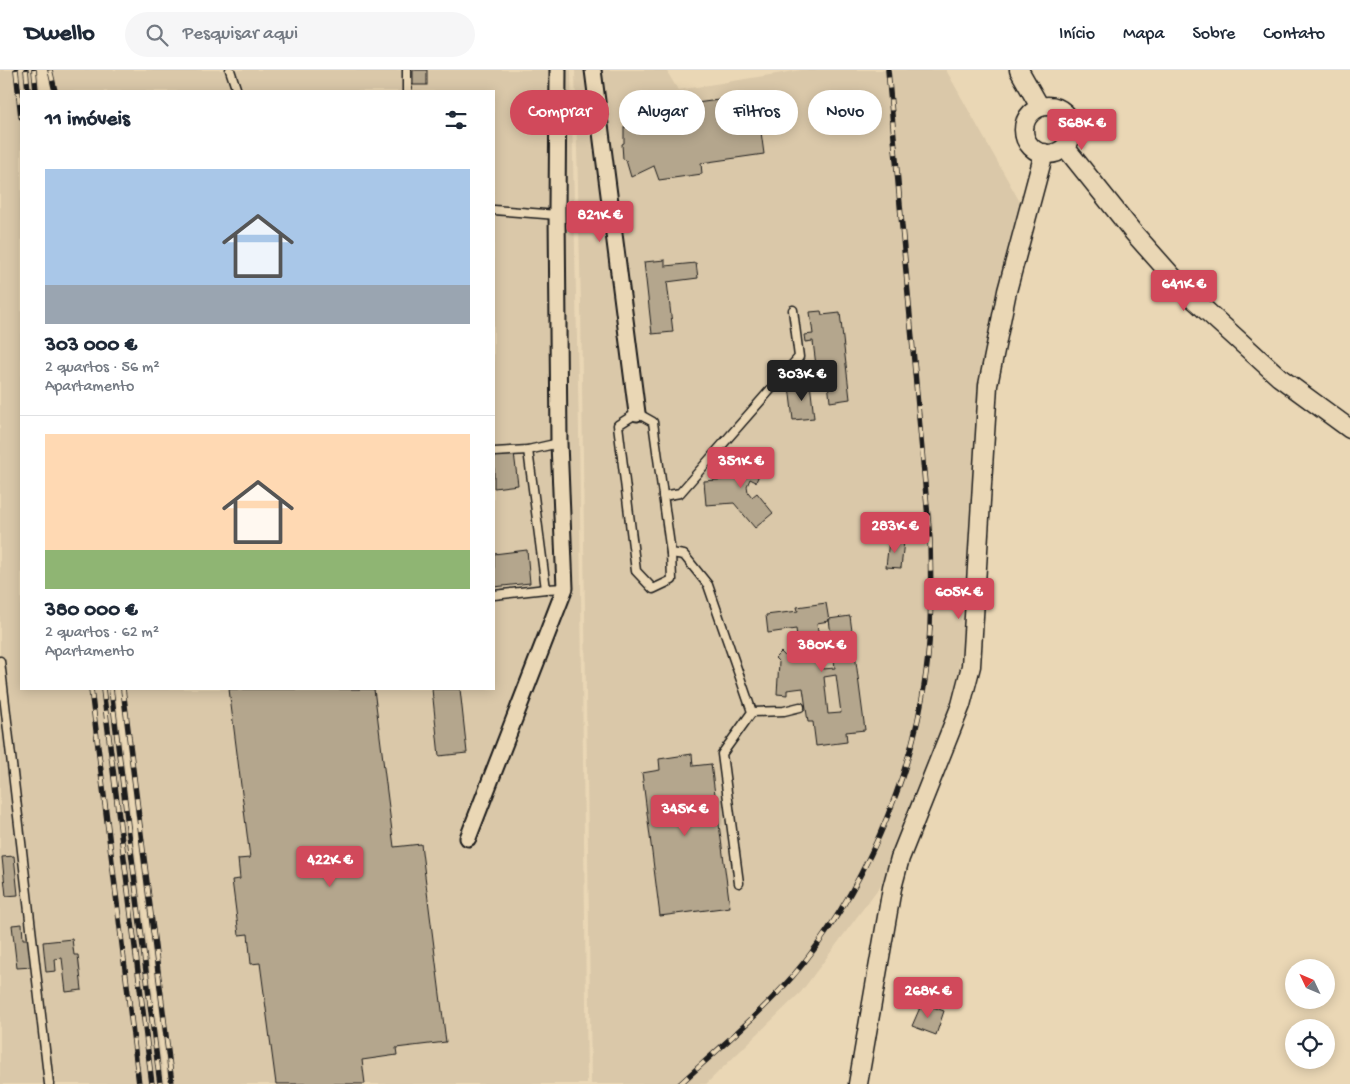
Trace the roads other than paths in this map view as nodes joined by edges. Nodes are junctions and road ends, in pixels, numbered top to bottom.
1 (230, 70) edge
2 (407, 70) edge
3 (558, 70) edge
4 (593, 70) edge
5 (1019, 70) edge
6 (237, 90) edge
7 (407, 90) edge
8 (1040, 107) junction
9 (1065, 147) junction
10 (1044, 153) junction
11 (495, 210) edge
12 (557, 215) junction
13 (793, 310) dead end
14 (637, 413) junction
15 (1350, 429) edge
16 (560, 443) junction
17 (528, 450) junction
18 (495, 452) edge
19 (663, 496) junction
20 (671, 553) junction
21 (564, 588) junction
22 (546, 589) junction
23 (495, 595) edge
24 (0, 661) edge
25 (800, 707) dead end
26 (3, 710) edge
27 (752, 712) junction
28 (468, 838) dead end
29 (739, 883) dead end
30 (49, 1084) edge
31 (858, 1084) edge

1 - 6 lane
2 - 7 lane
3 - 12 street
4 - 14 street
5 - 8 street
8 - 9 street
8 - 10 street
9 - 10 street
9 - 15 street
10 - 31 street
11 - 12 lane
12 - 16 street
13 - 19 lane
14 - 19 lane
14 - 20 lane
16 - 17 lane
16 - 21 street
17 - 18 lane
17 - 22 lane
19 - 20 lane
20 - 27 lane
21 - 22 lane
21 - 28 street
22 - 23 lane
24 - 26 lane
25 - 27 lane
26 - 30 lane
27 - 29 lane

